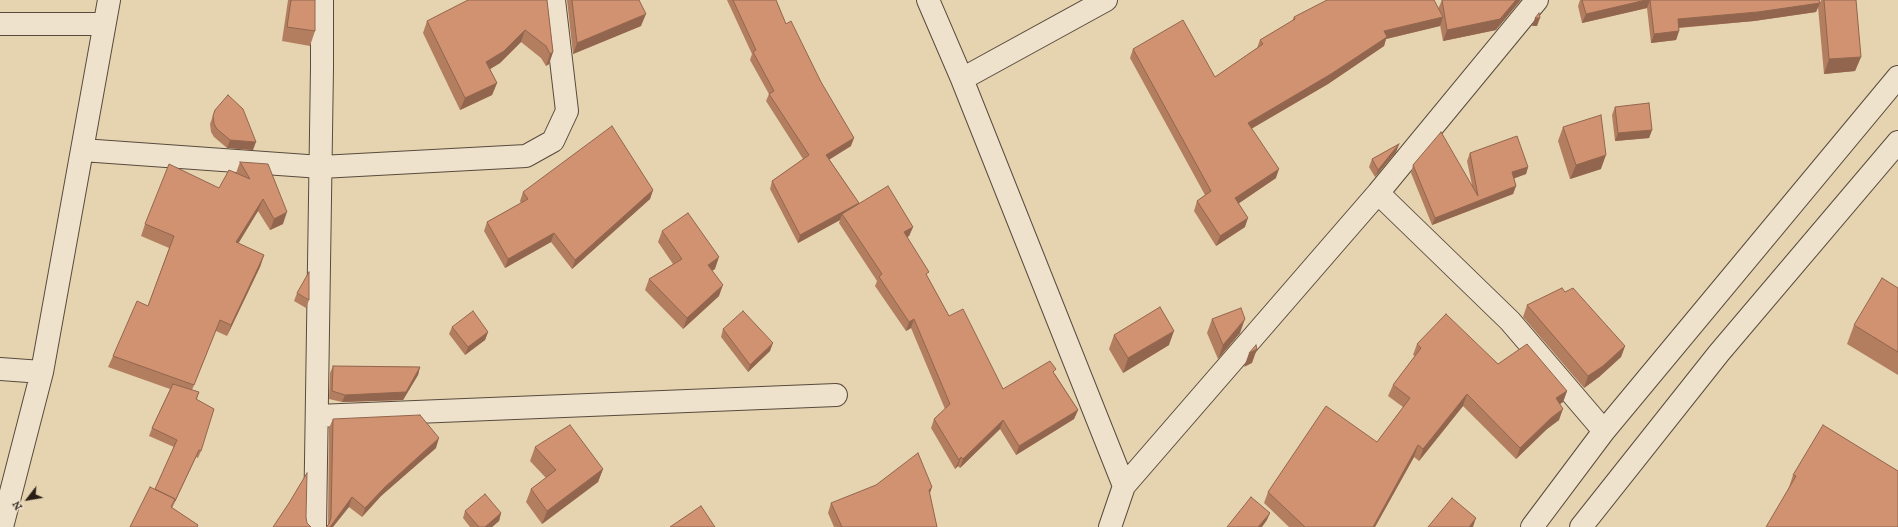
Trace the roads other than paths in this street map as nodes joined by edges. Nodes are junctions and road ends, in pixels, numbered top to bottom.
1 (109, 0) edge
2 (322, 0) edge
3 (554, 0) edge
4 (928, 0) edge
5 (1106, 0) edge
6 (1537, 0) edge
7 (0, 24) edge
8 (104, 24) junction
9 (1898, 77) edge
10 (962, 79) junction
11 (1898, 142) edge
12 (82, 150) junction
13 (321, 167) junction
14 (1378, 193) junction
15 (0, 369) edge
16 (42, 372) junction
17 (836, 395) dead end
18 (317, 416) junction
19 (1604, 431) junction
20 (1124, 486) junction
21 (2, 527) edge
22 (315, 527) edge
23 (1110, 527) edge
24 (1532, 527) edge
25 (1581, 527) edge

1 - 8 street
2 - 13 street
3 - 13 street
4 - 10 street
5 - 10 street
6 - 14 street
7 - 8 street
8 - 12 street
9 - 19 street
10 - 20 street
11 - 25 street
12 - 13 street
12 - 16 street
13 - 18 street
14 - 19 street
14 - 20 street
15 - 16 street
16 - 21 street
17 - 18 street
18 - 22 street
19 - 24 street
20 - 23 street

